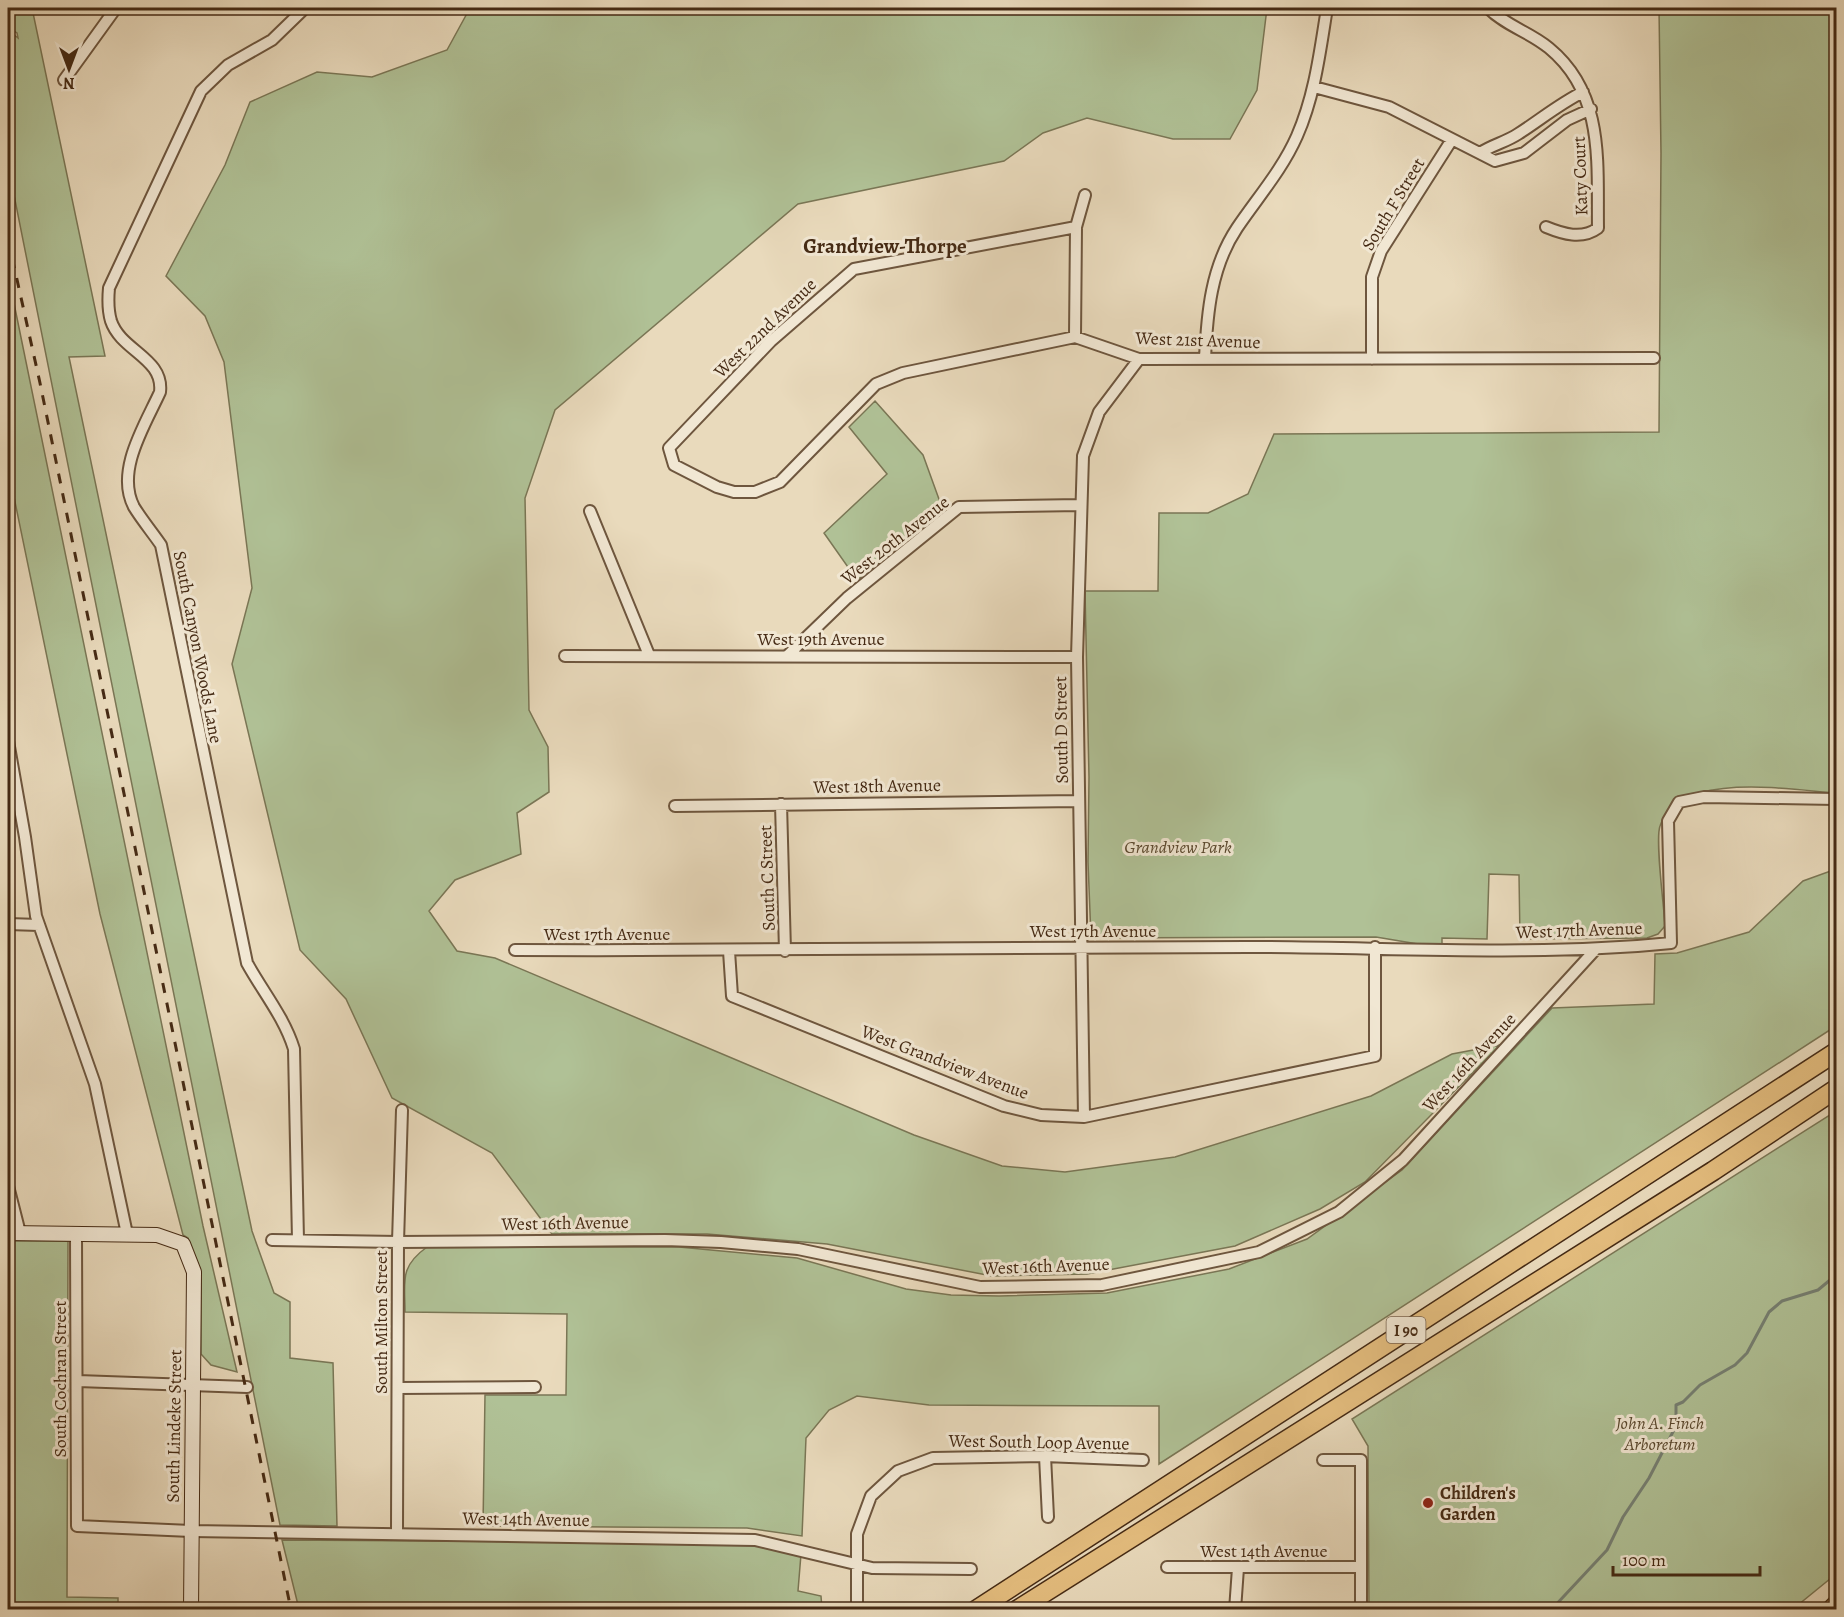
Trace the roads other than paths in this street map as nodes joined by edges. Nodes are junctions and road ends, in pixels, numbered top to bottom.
1 (116, 8) edge
2 (305, 8) edge
3 (1327, 8) edge
4 (1488, 8) edge
5 (64, 80) dead end
6 (1314, 87) junction
7 (1583, 92) junction
8 (1591, 109) junction
9 (1451, 141) junction
10 (1480, 153) junction
11 (1085, 195) dead end
12 (1076, 227) junction
13 (1546, 227) dead end
14 (1075, 337) junction
15 (1371, 358) junction
16 (1654, 358) dead end
17 (1139, 359) junction
18 (1205, 359) junction
19 (1080, 505) junction
20 (590, 511) dead end
21 (649, 655) junction
22 (788, 655) junction
23 (565, 656) dead end
24 (1077, 657) junction
25 (8, 741) edge
26 (1836, 799) edge
27 (1079, 801) junction
28 (781, 804) junction
29 (675, 806) dead end
30 (8, 924) edge
31 (39, 925) junction
32 (1082, 947) junction
33 (1375, 947) junction
34 (515, 950) dead end
35 (1595, 950) junction
36 (729, 951) junction
37 (785, 951) junction
38 (1836, 1052) edge
39 (1836, 1089) edge
40 (402, 1110) dead end
41 (1084, 1117) junction
42 (8, 1186) edge
43 (14, 1233) edge
44 (75, 1233) junction
45 (127, 1234) junction
46 (272, 1240) dead end
47 (298, 1240) junction
48 (398, 1242) junction
49 (78, 1382) junction
50 (193, 1385) junction
51 (247, 1386) dead end
52 (535, 1387) dead end
53 (398, 1388) junction
54 (1045, 1456) junction
55 (1143, 1460) dead end
56 (1323, 1460) dead end
57 (1048, 1517) dead end
58 (77, 1526) joint
59 (191, 1531) junction
60 (397, 1533) junction
61 (857, 1562) junction
62 (1167, 1567) dead end
63 (1361, 1567) junction
64 (1238, 1568) junction
65 (970, 1569) dead end
66 (1836, 1603) edge
67 (191, 1610) edge
68 (860, 1610) edge
69 (976, 1610) edge
70 (1017, 1610) edge
71 (1235, 1610) edge
72 (1361, 1610) edge
73 (1829, 1610) edge

1 - 5 street
2 - 47 street, South Canyon Woods Lane
3 - 6 street
4 - 7 street, Katy Court
6 - 9 street
6 - 18 street
7 - 8 street, Katy Court
7 - 10 street
8 - 10 street
8 - 13 street, Katy Court
9 - 10 street
9 - 15 street, South F Street
11 - 12 street
12 - 14 street
12 - 14 street, West 22nd Avenue
14 - 17 street, West 21st Avenue
15 - 16 street, West 21st Avenue
15 - 18 street, West 21st Avenue
17 - 18 street, West 21st Avenue
17 - 19 street, South D Street
19 - 22 street, West 20th Avenue
19 - 24 street, South D Street
20 - 21 street
21 - 22 street, West 19th Avenue
21 - 23 street, West 19th Avenue
22 - 24 street, West 19th Avenue
24 - 27 street, South D Street
25 - 31 street
26 - 35 street, West 17th Avenue
27 - 28 street, West 18th Avenue
27 - 32 street, South D Street
28 - 29 street, West 18th Avenue
28 - 37 street, South C Street
30 - 31 street
31 - 45 street
32 - 33 street, West 17th Avenue
32 - 37 street, West 17th Avenue
32 - 41 street, South D Street
33 - 35 street, West 17th Avenue
33 - 41 street, West Grandview Avenue
34 - 36 street, West 17th Avenue
35 - 48 street, West 16th Avenue
36 - 37 street, West 17th Avenue
36 - 41 street, West Grandview Avenue
38 - 69 highway, I 90
39 - 70 highway, I 90
40 - 48 street, South Milton Street
42 - 43 street
43 - 44 street
44 - 45 street
44 - 49 street, South Cochran Street
45 - 50 street, South Lindeke Street
46 - 47 street, West 16th Avenue
47 - 48 street, West 16th Avenue
48 - 53 street, South Milton Street
49 - 50 street
49 - 58 street, South Cochran Street
50 - 51 street
50 - 59 street, South Lindeke Street
52 - 53 street
53 - 60 street, South Milton Street
54 - 55 street, West South Loop Avenue
54 - 57 street
54 - 61 street, West South Loop Avenue
56 - 63 street
58 - 59 street, West 14th Avenue
59 - 60 street, West 14th Avenue
59 - 67 street, South Lindeke Street
60 - 61 street, West 14th Avenue
61 - 65 street, West 14th Avenue
61 - 68 street, West South Loop Avenue
62 - 64 street, West 14th Avenue
63 - 64 street, West 14th Avenue
63 - 72 street
64 - 71 street
66 - 73 main road

